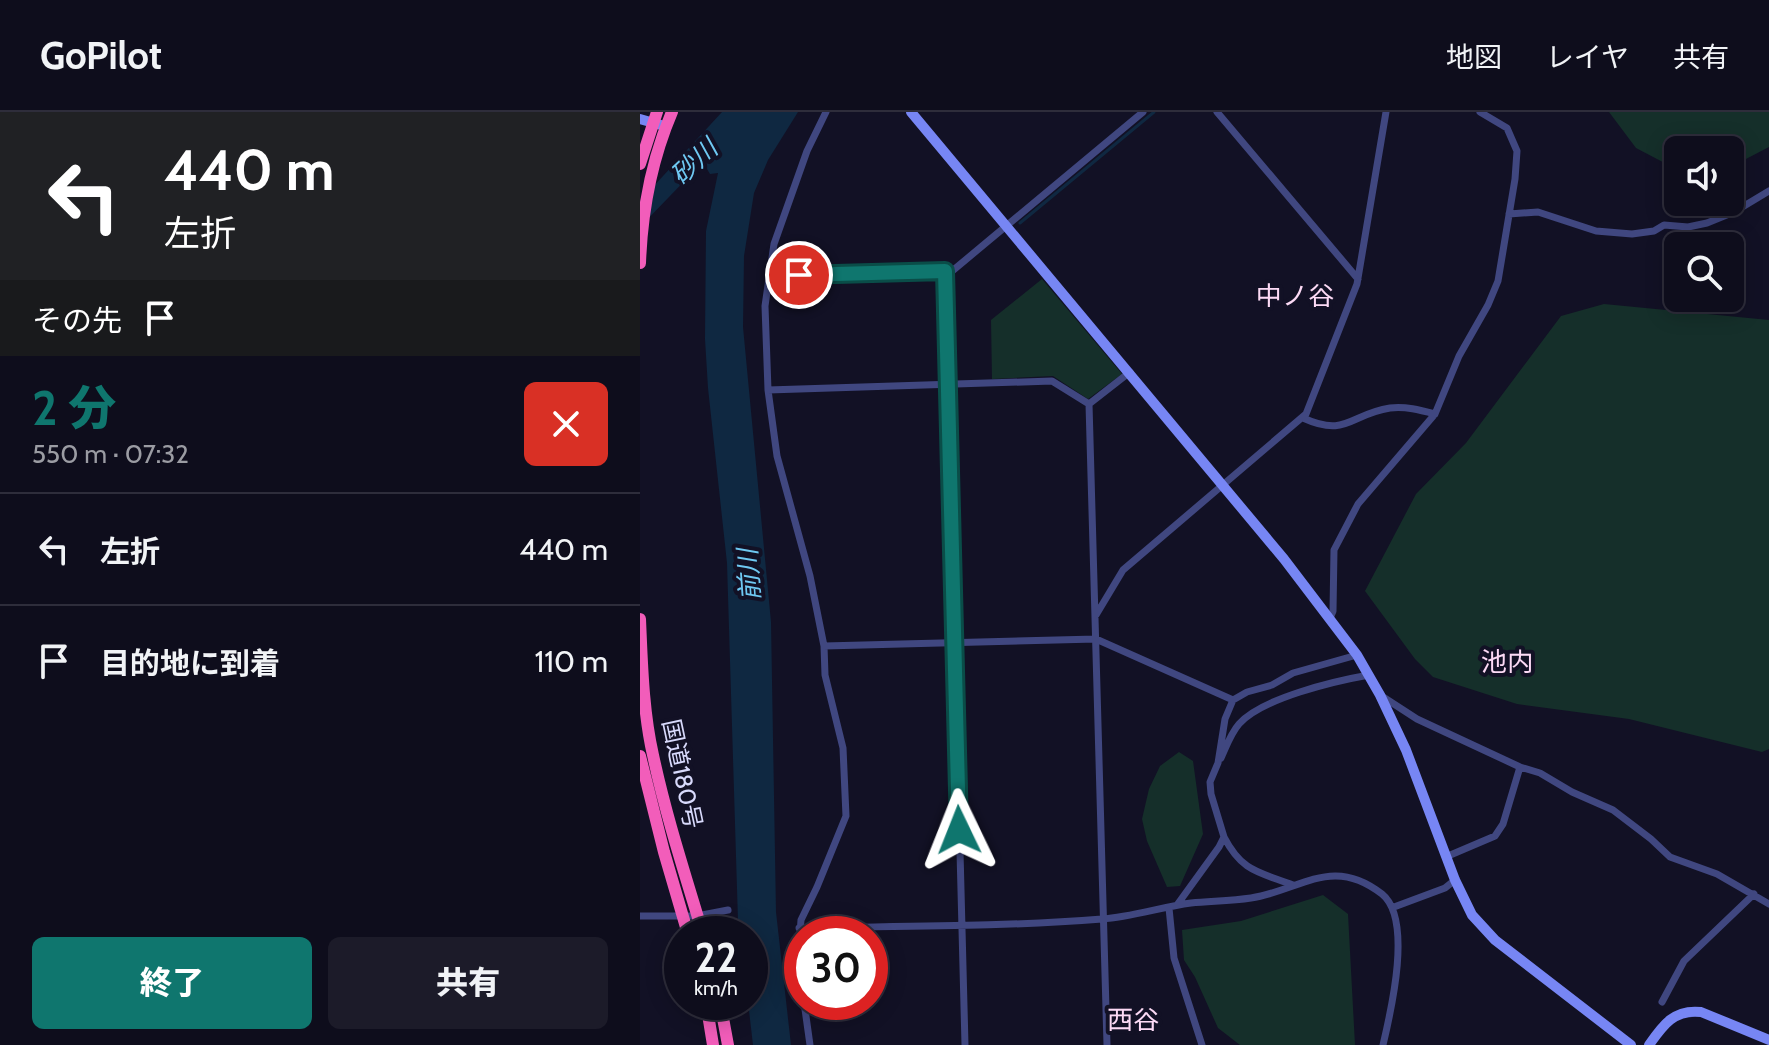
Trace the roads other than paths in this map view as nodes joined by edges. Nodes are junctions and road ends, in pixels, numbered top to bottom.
1 (672, 112) edge
2 (826, 112) edge
3 (911, 112) edge
4 (1143, 112) edge
5 (1217, 112) edge
6 (1386, 112) edge
7 (1480, 112) edge
8 (640, 119) edge
9 (659, 120) edge
10 (640, 164) edge
11 (1769, 191) edge
12 (1509, 214) junction
13 (1007, 225) junction
14 (640, 244) edge
15 (640, 263) edge
16 (945, 271) junction
17 (770, 276) junction
18 (1358, 279) junction
19 (1130, 372) junction
20 (947, 384) junction
21 (768, 390) junction
22 (1089, 404) junction
23 (1435, 414) junction
24 (1303, 418) junction
25 (1222, 485) junction
26 (1095, 616) junction
27 (1330, 618) junction
28 (640, 619) edge
29 (1096, 639) junction
30 (953, 642) junction
31 (824, 646) junction
32 (1357, 655) junction
33 (1369, 675) junction
34 (642, 684) edge
35 (1380, 695) junction
36 (1233, 700) junction
37 (640, 756) edge
38 (1218, 763) junction
39 (1520, 767) junction
40 (1224, 837) junction
41 (1448, 856) junction
42 (1455, 880) junction
43 (1293, 885) junction
44 (1754, 894) junction
45 (1769, 904) edge
46 (1172, 907) junction
47 (1394, 907) junction
48 (728, 910) dead end
49 (682, 915) junction
50 (640, 916) edge
51 (697, 916) junction
52 (804, 916) edge
53 (1104, 919) junction
54 (962, 924) junction
55 (888, 926) edge
56 (1662, 1002) dead end
57 (709, 1020) edge
58 (723, 1020) edge
59 (807, 1020) edge
60 (1769, 1040) edge
61 (713, 1045) edge
62 (728, 1045) edge
63 (810, 1045) edge
64 (965, 1045) edge
65 (1107, 1045) edge
66 (1202, 1045) edge
67 (1383, 1045) edge
68 (1631, 1045) edge
69 (1649, 1045) edge

1 - 9 highway
2 - 17 street
3 - 13 street
4 - 13 street
5 - 18 street
6 - 18 street
7 - 12 street
8 - 9 street
9 - 10 highway
9 - 14 highway
11 - 12 street
12 - 23 street
13 - 16 street
13 - 19 street
14 - 15 highway
16 - 17 street
16 - 20 street
17 - 21 street
18 - 24 street
19 - 22 street
19 - 25 street
20 - 21 street
20 - 22 street
20 - 30 street
21 - 31 street
22 - 26 street
23 - 24 street
23 - 27 street
24 - 25 street
25 - 26 street
25 - 27 street
26 - 29 street
27 - 32 street
28 - 34 highway, 国道180号
29 - 30 street
29 - 36 street
29 - 53 street
30 - 31 street
30 - 54 street
31 - 52 street
32 - 33 street
32 - 36 street
33 - 35 street
33 - 38 street
34 - 51 highway, 国道180号
35 - 39 street
35 - 41 street
36 - 38 street
37 - 49 highway, 国道180号
38 - 40 street
39 - 41 street
39 - 44 street
40 - 43 street
40 - 46 street
41 - 42 street
42 - 47 street
42 - 68 street
43 - 46 street
43 - 47 street
44 - 45 street
44 - 56 street
46 - 53 street
46 - 66 street
47 - 67 street
48 - 51 street
49 - 50 street
49 - 51 street
53 - 54 street
53 - 65 street
54 - 55 street
54 - 64 street
57 - 61 highway
58 - 62 highway
59 - 63 street
60 - 69 street

